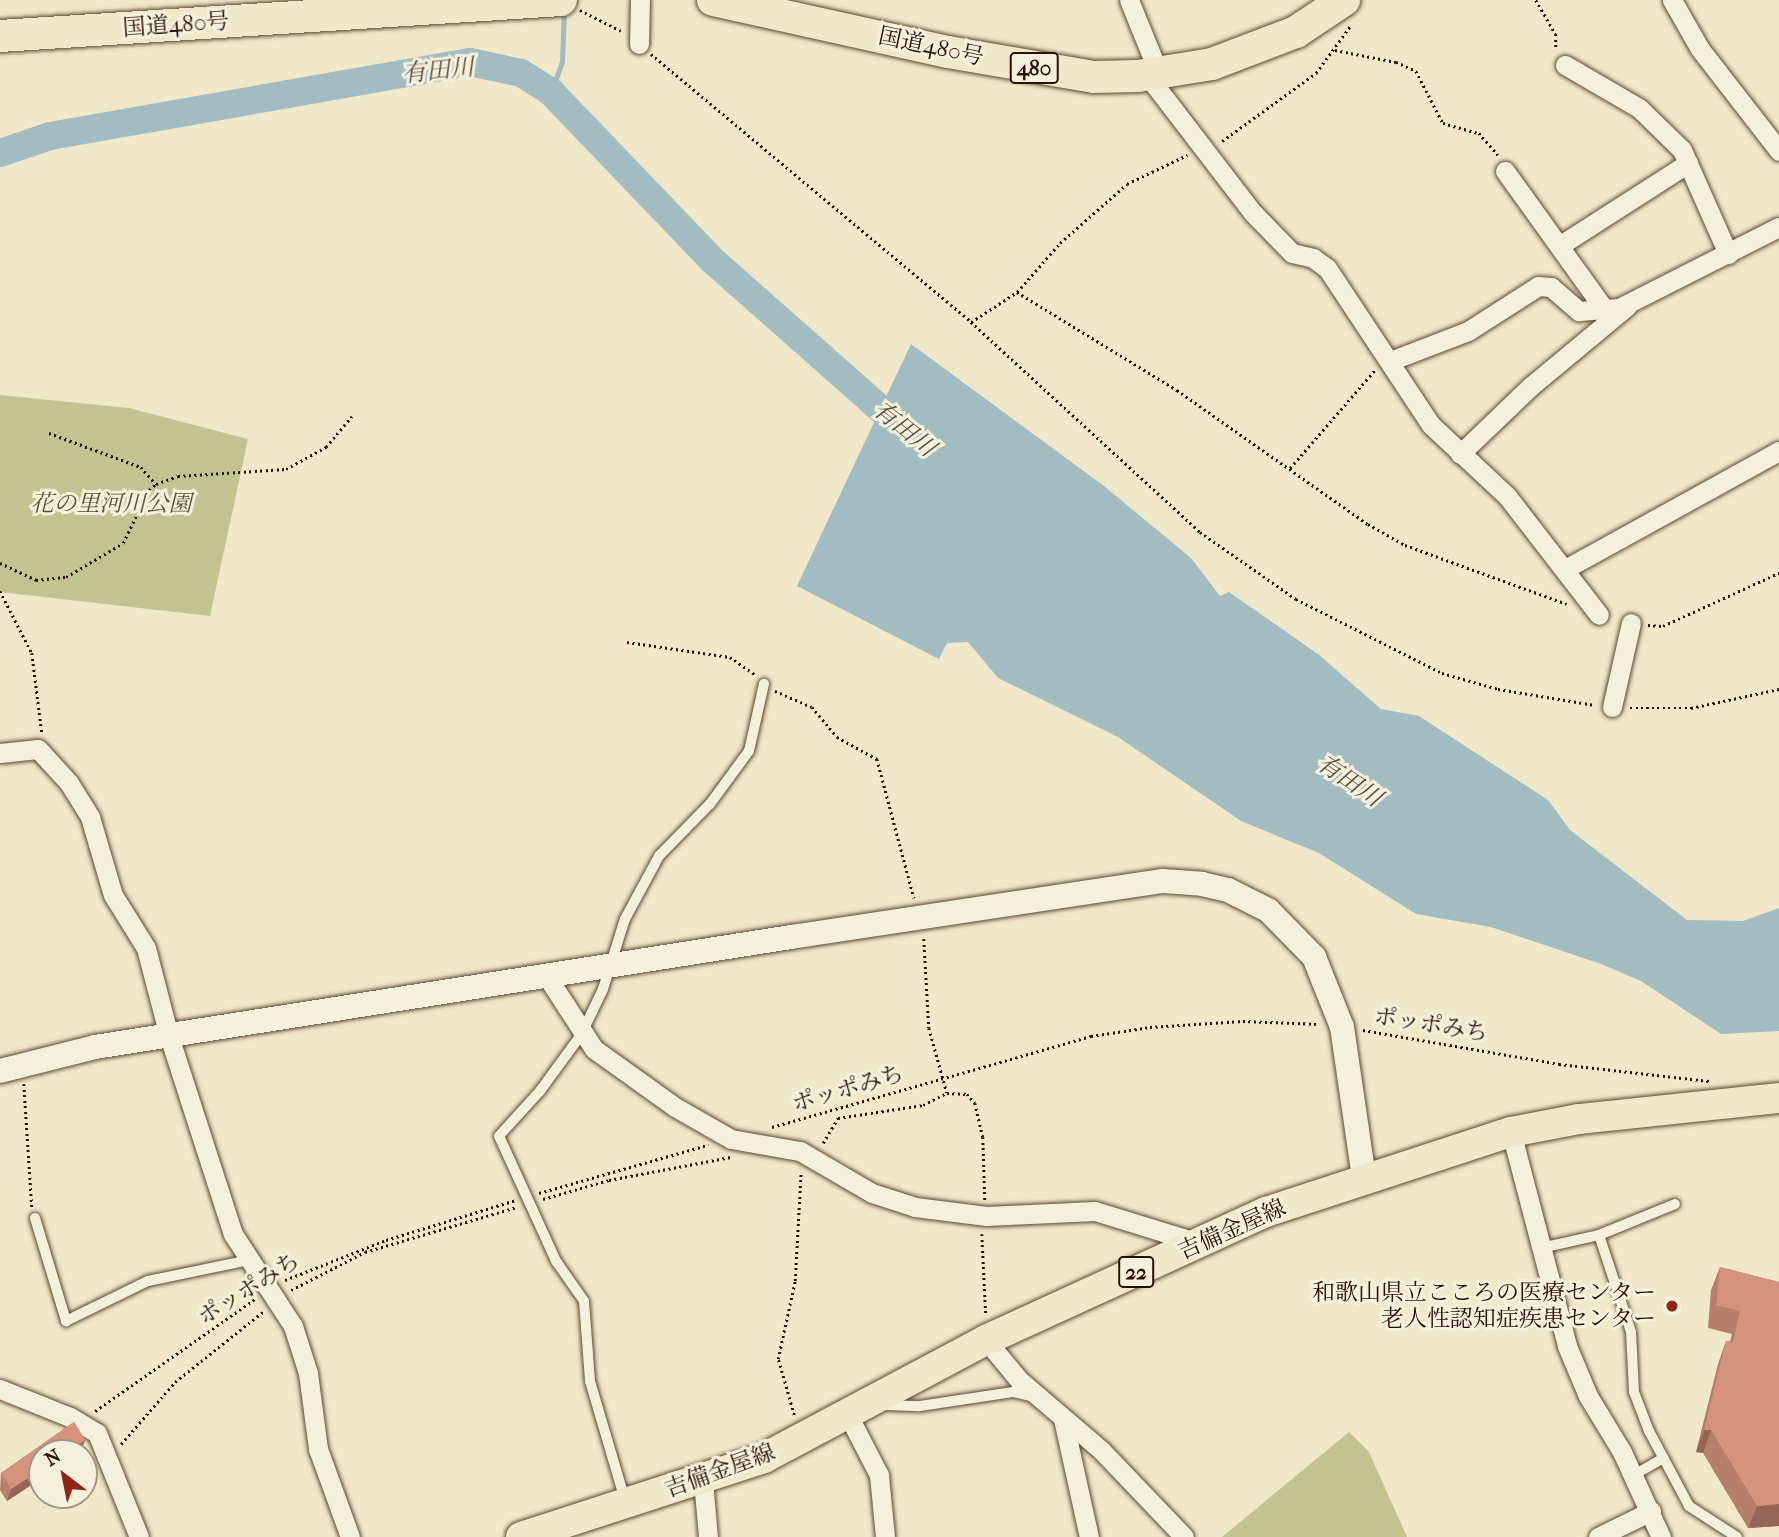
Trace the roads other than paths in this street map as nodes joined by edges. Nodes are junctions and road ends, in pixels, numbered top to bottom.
1 (561, 0) edge
2 (640, 0) edge
3 (713, 0) edge
4 (1129, 0) edge
5 (1672, 0) edge
6 (554, 1) edge
7 (1350, 9) edge
8 (0, 36) edge
9 (639, 44) road end
10 (1564, 65) road end
11 (1153, 74) junction
12 (1779, 151) edge
13 (1688, 163) junction
14 (1506, 172) road end
15 (1779, 227) edge
16 (1562, 244) junction
17 (1728, 254) junction
18 (1632, 302) junction
19 (1605, 310) junction
20 (1390, 361) junction
21 (1779, 452) edge
22 (1460, 454) junction
23 (1565, 569) junction
24 (1599, 615) road end
25 (1631, 622) road end
26 (764, 684) road end
27 (1612, 707) road end
28 (0, 753) edge
29 (608, 965) junction
30 (546, 975) junction
31 (581, 1035) junction
32 (169, 1036) junction
33 (0, 1071) edge
34 (1779, 1098) edge
35 (1511, 1132) junction
36 (1364, 1178) junction
37 (1675, 1204) dead end
38 (35, 1218) road end
39 (1599, 1236) junction
40 (1199, 1243) junction
41 (1541, 1248) junction
42 (249, 1260) junction
43 (988, 1339) junction
44 (0, 1389) edge
45 (1040, 1400) junction
46 (854, 1411) junction
47 (1062, 1416) junction
48 (1664, 1458) junction
49 (1633, 1475) junction
50 (703, 1480) junction
51 (626, 1504) junction
52 (1651, 1511) junction
53 (139, 1537) edge
54 (350, 1537) edge
55 (522, 1537) edge
56 (708, 1537) edge
57 (885, 1537) edge
58 (1088, 1537) edge
59 (1184, 1537) edge
60 (1598, 1537) edge
61 (1661, 1537) edge
62 (1737, 1537) edge

1 - 6 highway, 国道480号
2 - 9 street
3 - 11 highway, 国道480号 / 480
4 - 11 street
5 - 12 street
6 - 8 highway, 国道480号
7 - 11 highway, 国道480号 / 480
10 - 13 street
11 - 20 street
13 - 16 street
13 - 17 street
14 - 16 street
15 - 17 street
16 - 19 street
17 - 18 street
18 - 19 street
18 - 22 street
19 - 20 street
20 - 22 street
21 - 23 street
22 - 23 street
23 - 24 street
25 - 27 street
26 - 29 lane
28 - 32 street
29 - 30 street
29 - 31 lane
29 - 36 street
30 - 31 street
30 - 32 street
31 - 40 street
31 - 51 lane
32 - 33 street
32 - 42 street
34 - 35 main road, 吉備金屋線 / 22
35 - 36 main road, 吉備金屋線 / 22
35 - 41 street
36 - 40 main road, 吉備金屋線 / 22
37 - 39 lane
38 - 42 lane
39 - 41 lane
39 - 48 lane
40 - 43 main road, 吉備金屋線 / 22
41 - 49 street
42 - 54 street
43 - 45 street
43 - 46 main road, 吉備金屋線 / 22
44 - 53 street
45 - 46 lane
45 - 47 street
46 - 50 main road, 吉備金屋線 / 22
46 - 57 street
47 - 58 street
47 - 59 street
48 - 49 lane
48 - 62 lane
49 - 52 street
50 - 51 main road, 吉備金屋線 / 22
50 - 56 street
51 - 55 main road, 吉備金屋線 / 22
52 - 60 street
52 - 61 street

